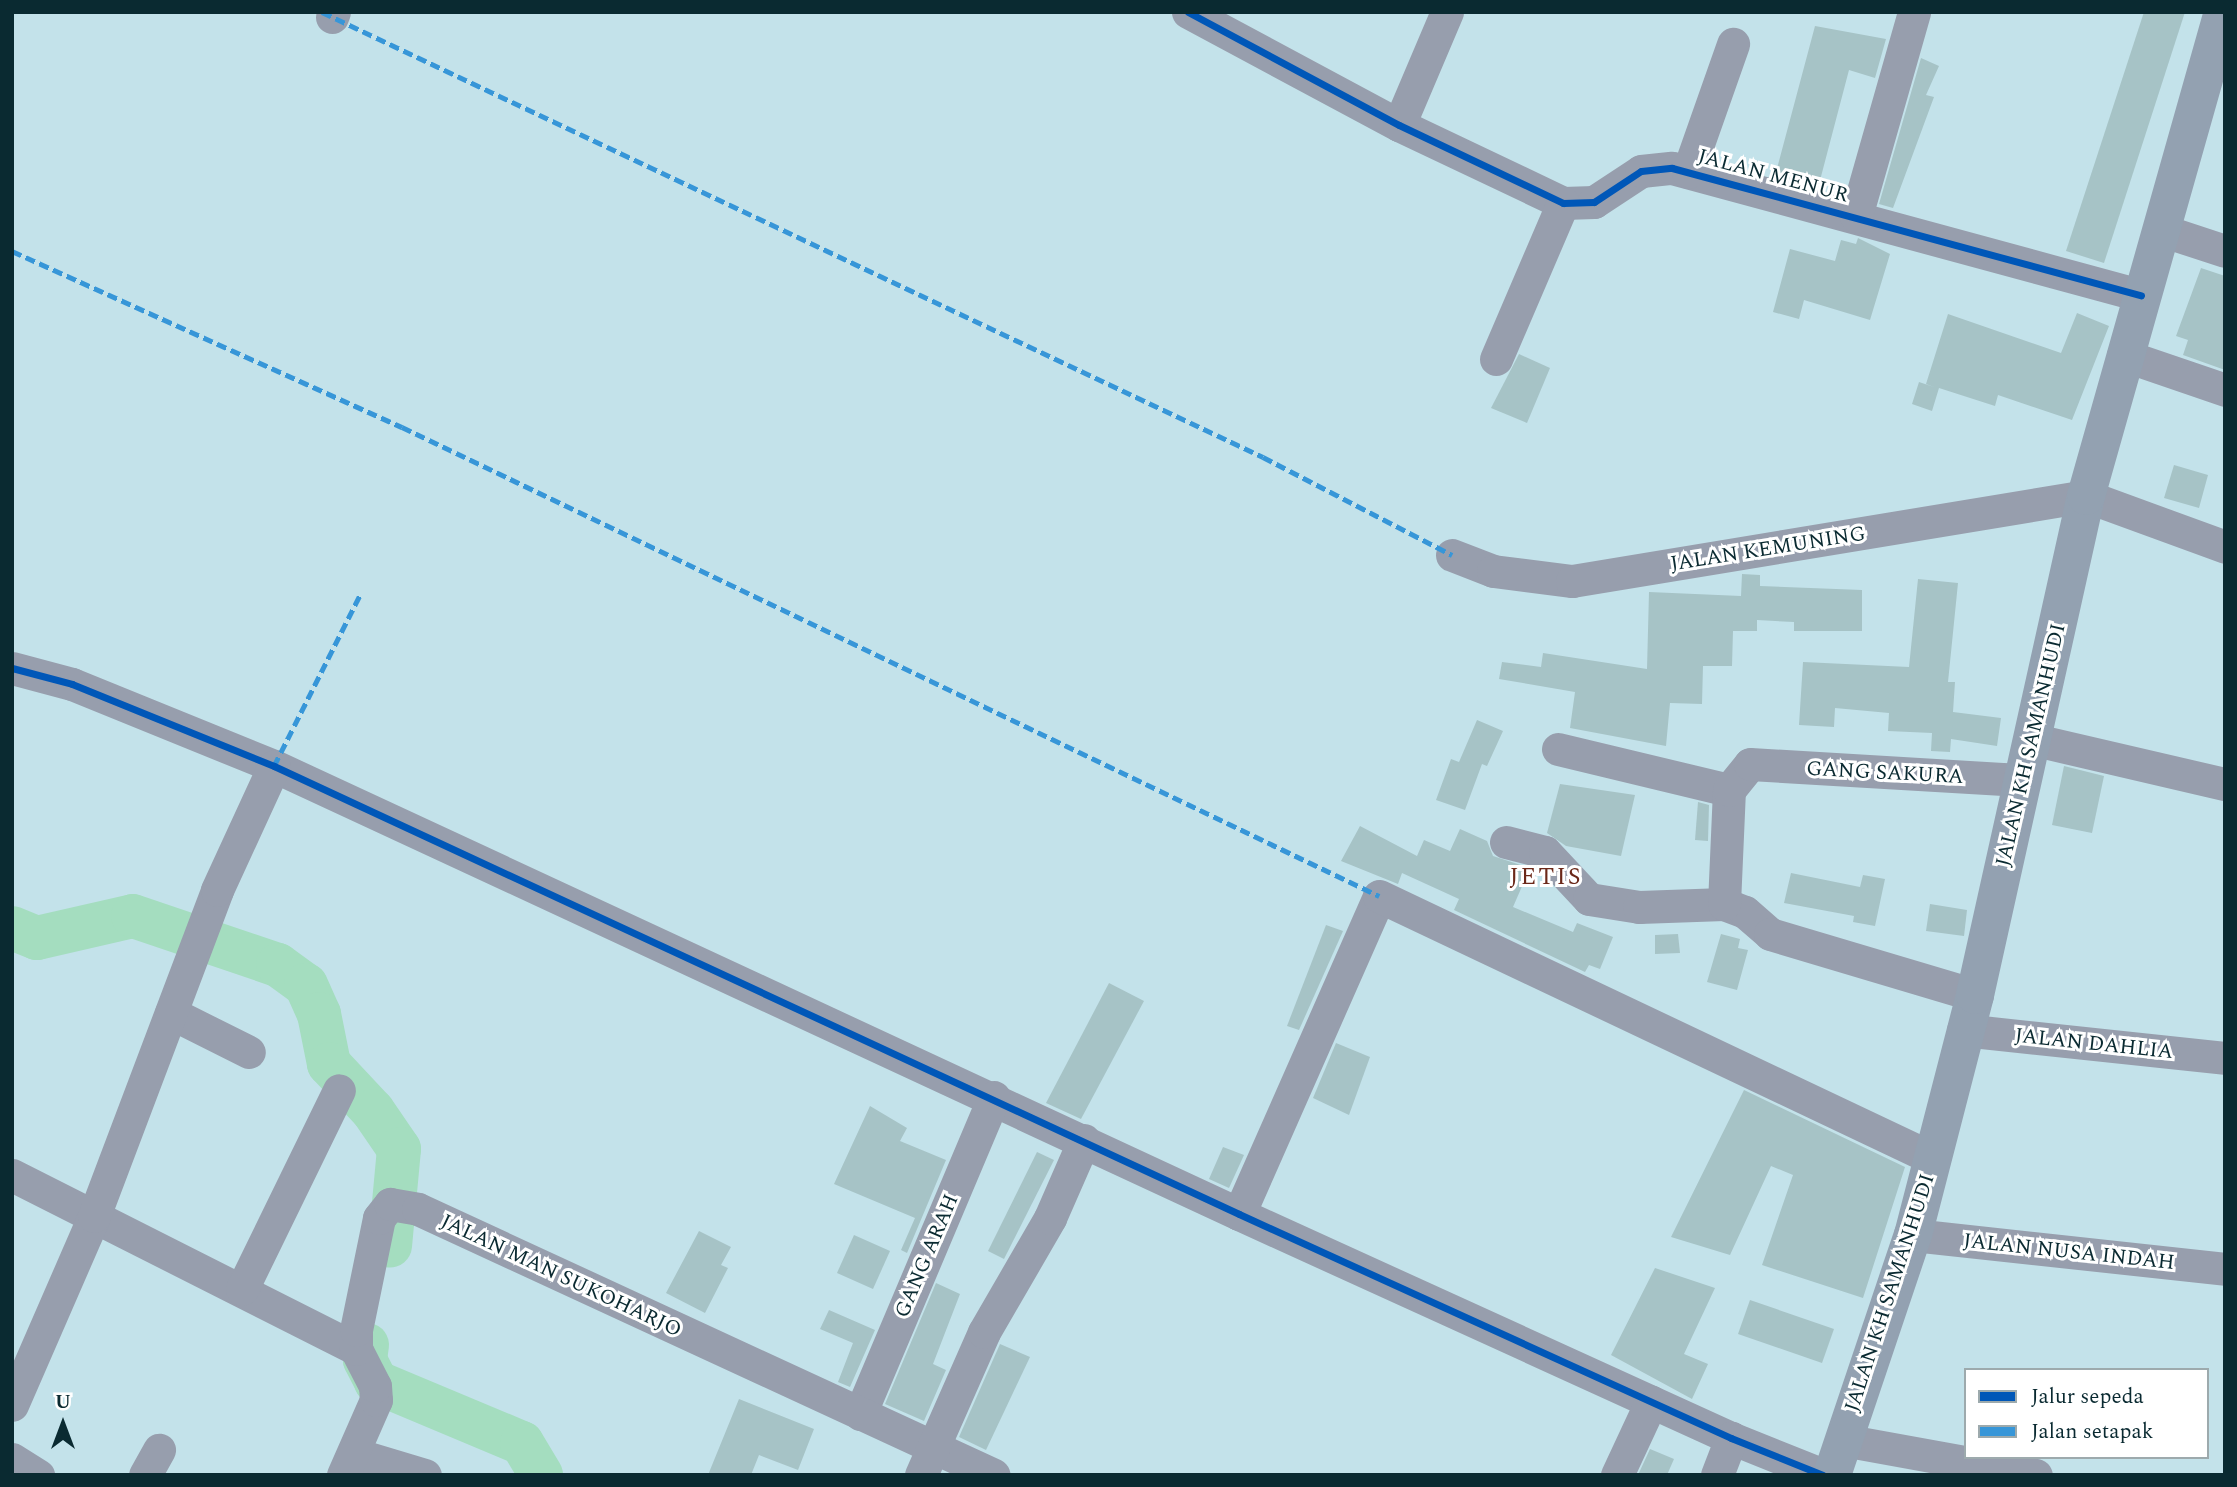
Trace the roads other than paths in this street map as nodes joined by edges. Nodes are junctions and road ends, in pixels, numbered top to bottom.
1 (1914, 12) edge
2 (2223, 12) edge
3 (1445, 13) edge
4 (1194, 14) edge
5 (1733, 44) dead end
6 (2212, 94) edge
7 (1399, 125) junction
8 (1688, 172) junction
9 (1563, 203) junction
10 (1856, 216) junction
11 (2161, 230) junction
12 (2225, 251) edge
13 (2141, 295) junction
14 (2123, 355) junction
15 (1496, 359) dead end
16 (2225, 390) edge
17 (2086, 496) junction
18 (2225, 547) edge
19 (1452, 555) dead end
20 (12, 668) edge
21 (2032, 739) junction
22 (1558, 749) dead end
23 (274, 766) junction
24 (2021, 780) junction
25 (2225, 784) edge
26 (1729, 790) junction
27 (1506, 842) dead end
28 (1724, 904) junction
29 (171, 1013) junction
30 (1969, 1013) junction
31 (249, 1052) dead end
32 (2225, 1058) edge
33 (339, 1090) dead end
34 (994, 1097) junction
35 (1084, 1140) junction
36 (1933, 1158) junction
37 (12, 1175) edge
38 (1239, 1214) junction
39 (94, 1216) junction
40 (1913, 1235) junction
41 (2225, 1269) edge
42 (242, 1289) junction
43 (356, 1349) junction
44 (1651, 1402) junction
45 (12, 1405) edge
46 (860, 1414) junction
47 (1731, 1438) junction
48 (1838, 1457) edge
49 (12, 1459) edge
50 (928, 1461) edge
51 (349, 1465) edge
52 (38, 1475) edge
53 (425, 1475) edge
54 (994, 1475) edge
55 (1617, 1475) edge
56 (1717, 1475) edge
57 (1823, 1475) edge
58 (2036, 1475) edge

1 - 10 street
2 - 6 main road, JALAN KH SAMANHUDI
3 - 7 street
4 - 7 street
5 - 8 street
6 - 11 main road, JALAN KH SAMANHUDI
7 - 9 street
8 - 9 street, JALAN MENUR
8 - 10 street, JALAN MENUR
9 - 15 street
10 - 13 street, JALAN MENUR
11 - 12 street
11 - 13 main road, JALAN KH SAMANHUDI
13 - 14 main road, JALAN KH SAMANHUDI
14 - 16 street
14 - 17 main road, JALAN KH SAMANHUDI
17 - 18 street
17 - 19 street, JALAN KEMUNING
17 - 21 main road, JALAN KH SAMANHUDI
20 - 23 street
21 - 24 main road, JALAN KH SAMANHUDI
21 - 25 street
22 - 26 street
23 - 29 street
23 - 34 street
24 - 26 street, GANG SAKURA
24 - 30 main road, JALAN KH SAMANHUDI
26 - 28 street
27 - 28 street
28 - 30 street, JALAN DAHLIA
29 - 31 street
29 - 39 street
30 - 32 street, JALAN DAHLIA
30 - 36 main road, JALAN KH SAMANHUDI
33 - 42 street
34 - 35 street
34 - 46 street, GANG ARAH
35 - 38 street
35 - 50 street
36 - 38 street
36 - 40 main road, JALAN KH SAMANHUDI
37 - 39 street
38 - 44 street
39 - 42 street
39 - 45 street
40 - 41 street, JALAN NUSA INDAH
40 - 48 main road, JALAN KH SAMANHUDI
42 - 43 street
43 - 46 street, JALAN MAN SUKOHARJO
43 - 51 street, JALAN MAN SUKOHARJO
44 - 47 street
44 - 55 street
46 - 50 street, JALAN MAN SUKOHARJO
47 - 56 street
47 - 57 street
48 - 58 street
49 - 52 street
50 - 54 street, JALAN MAN SUKOHARJO
51 - 53 street

